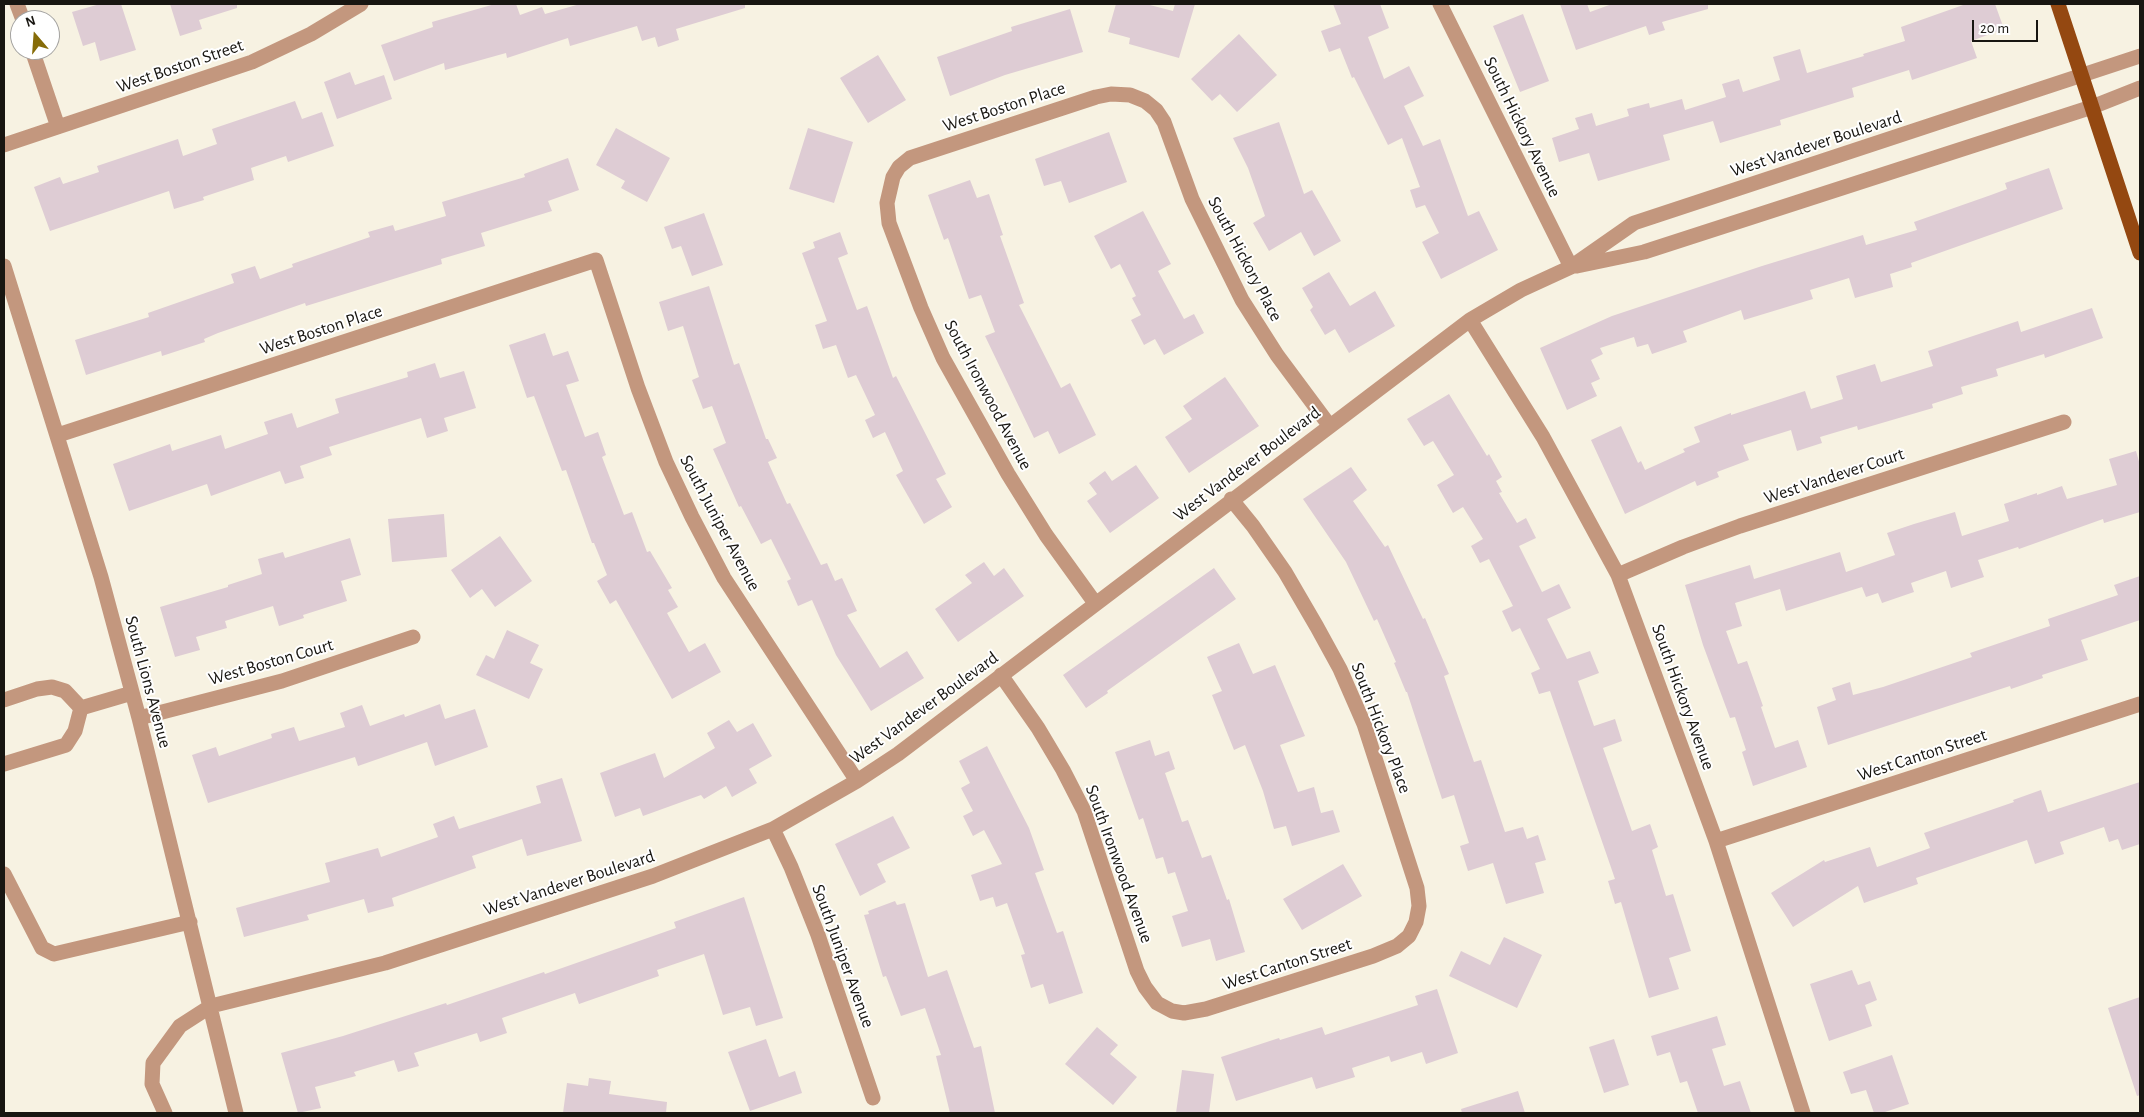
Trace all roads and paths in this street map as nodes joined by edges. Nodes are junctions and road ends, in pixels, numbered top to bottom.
1 (361, 4) edge
2 (1440, 4) edge
3 (2058, 4) edge
4 (2140, 56) edge
5 (35, 60) edge
6 (2082, 76) junction
7 (2140, 88) edge
8 (1145, 101) joint
9 (2092, 107) junction
10 (58, 127) junction
11 (4, 144) edge
12 (890, 187) joint
13 (2140, 253) edge
14 (596, 260) joint
15 (4, 266) edge
16 (1571, 267) junction
17 (1470, 320) junction
18 (2064, 422) dead end
19 (1329, 425) junction
20 (58, 435) junction
21 (1231, 499) junction
22 (1618, 575) junction
23 (1095, 603) junction
24 (413, 637) dead end
25 (1001, 674) junction
26 (132, 693) junction
27 (4, 700) edge
28 (2140, 704) edge
29 (81, 708) junction
30 (139, 718) junction
31 (4, 764) edge
32 (857, 781) junction
33 (773, 829) junction
34 (1716, 841) junction
35 (4, 874) edge
36 (190, 922) junction
37 (1409, 936) joint
38 (211, 1006) junction
39 (1172, 1011) joint
40 (872, 1098) dead end
41 (165, 1113) edge
42 (236, 1113) edge
43 (1803, 1113) edge

1 - 10 street, West Boston Street
2 - 16 street, South Hickory Avenue
3 - 6 main road
4 - 6 street, West Vandever Boulevard
5 - 10 street
6 - 9 main road
6 - 16 street, West Vandever Boulevard
7 - 9 street, West Vandever Boulevard
8 - 12 street, West Boston Place
8 - 19 street, South Hickory Place
9 - 13 main road
9 - 16 street, West Vandever Boulevard
10 - 11 street, West Boston Street
12 - 23 street, South Ironwood Avenue
14 - 20 street, West Boston Place
14 - 32 street, South Juniper Avenue
15 - 20 street, South Lions Avenue
16 - 17 street, West Vandever Boulevard
17 - 19 street, West Vandever Boulevard
17 - 22 street, South Hickory Avenue
18 - 22 street, West Vandever Court
19 - 21 street, West Vandever Boulevard
20 - 26 street, South Lions Avenue
21 - 23 street, West Vandever Boulevard
21 - 37 street, South Hickory Place
22 - 34 street, South Hickory Avenue
23 - 25 street, West Vandever Boulevard
24 - 30 street, West Boston Court
25 - 32 street, West Vandever Boulevard
25 - 39 street, South Ironwood Avenue
26 - 29 street
26 - 30 street, South Lions Avenue
27 - 29 street
28 - 34 street, West Canton Street
29 - 31 street
30 - 36 street, South Lions Avenue
32 - 33 street, West Vandever Boulevard
33 - 38 street, West Vandever Boulevard
33 - 40 street, South Juniper Avenue
34 - 43 street, South Hickory Avenue
35 - 36 street
36 - 38 street, South Lions Avenue
37 - 39 street, West Canton Street
38 - 41 street, West Vandever Boulevard
38 - 42 street, South Lions Avenue

